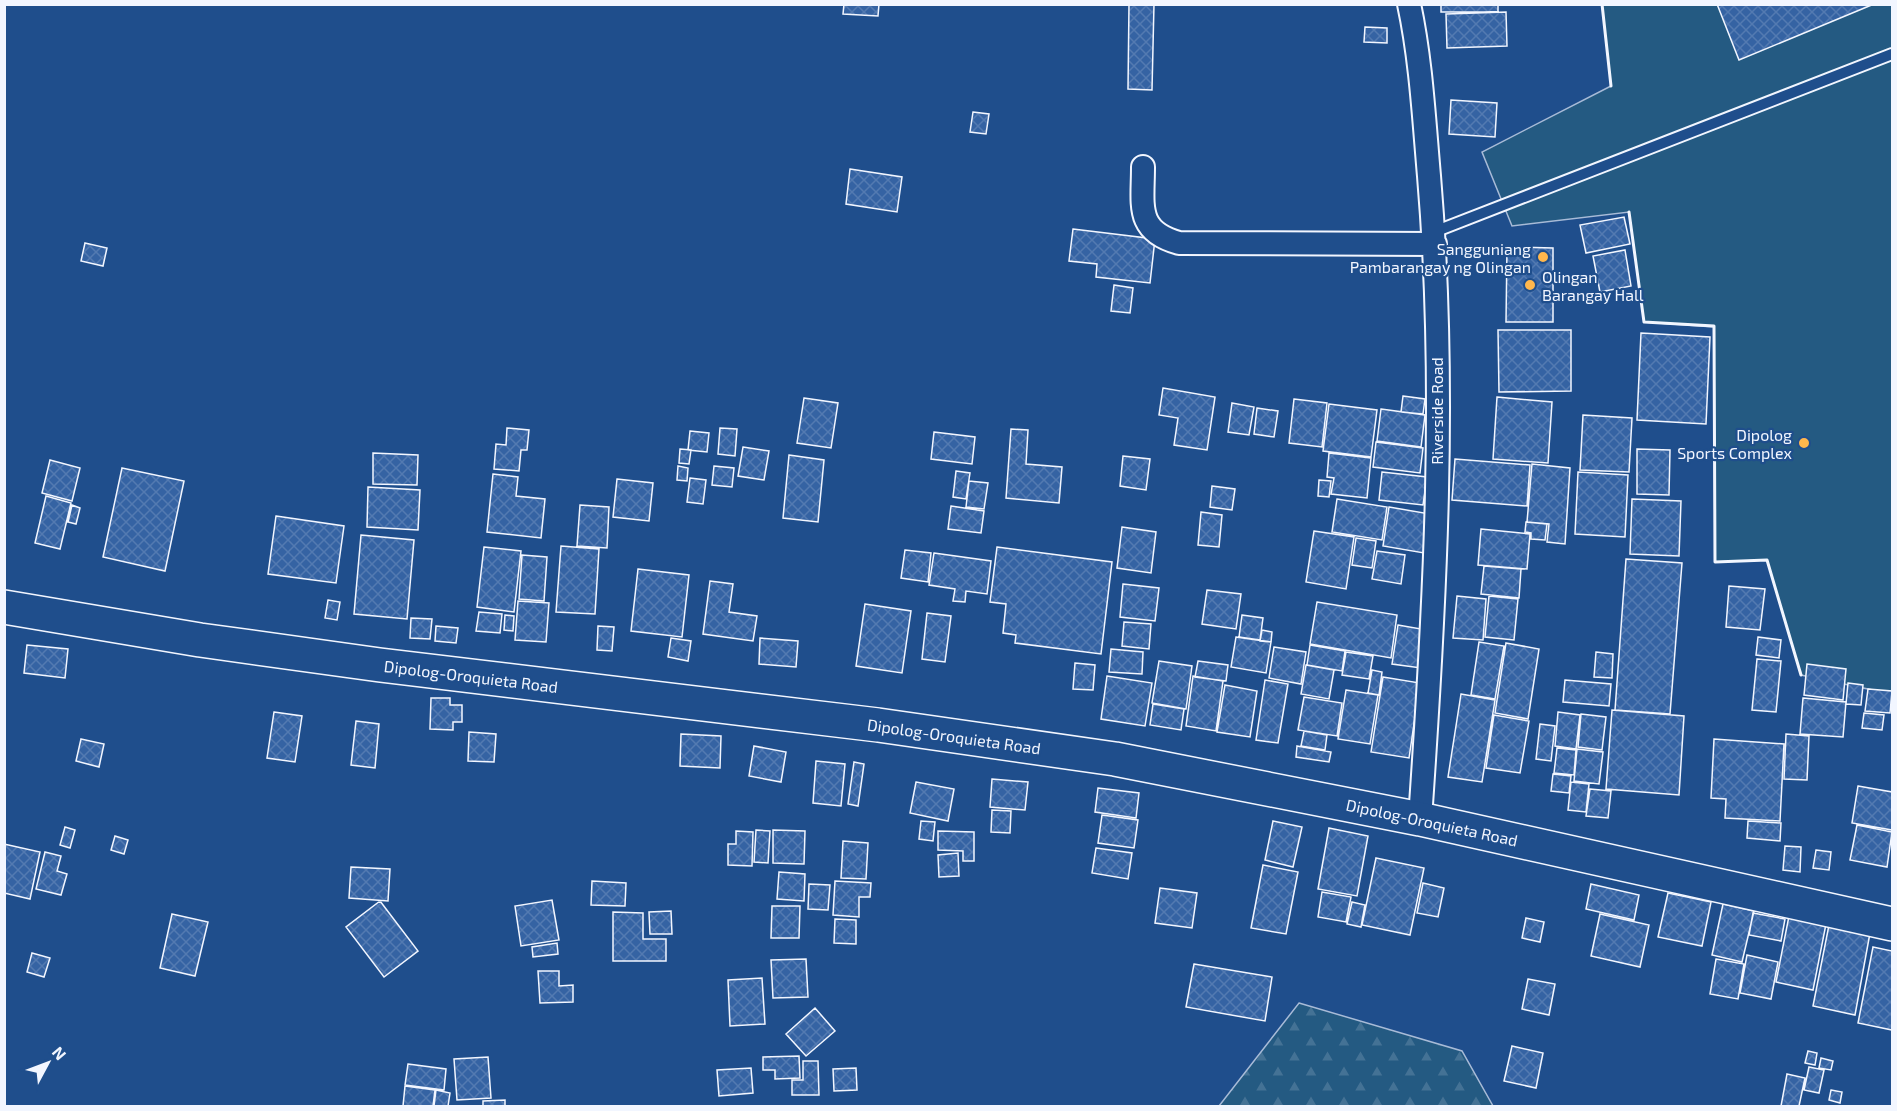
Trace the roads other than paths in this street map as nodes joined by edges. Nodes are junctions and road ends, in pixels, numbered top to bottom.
1 (1409, 4) edge
2 (1893, 54) edge
3 (1143, 167) dead end
4 (1434, 238) junction
5 (4, 607) edge
6 (1420, 819) junction
7 (1893, 924) edge

1 - 4 street, Riverside Road
2 - 4 lane
3 - 4 street
4 - 6 street, Riverside Road
5 - 6 main road, Dipolog-Oroquieta Road
6 - 7 main road, Dipolog-Oroquieta Road

